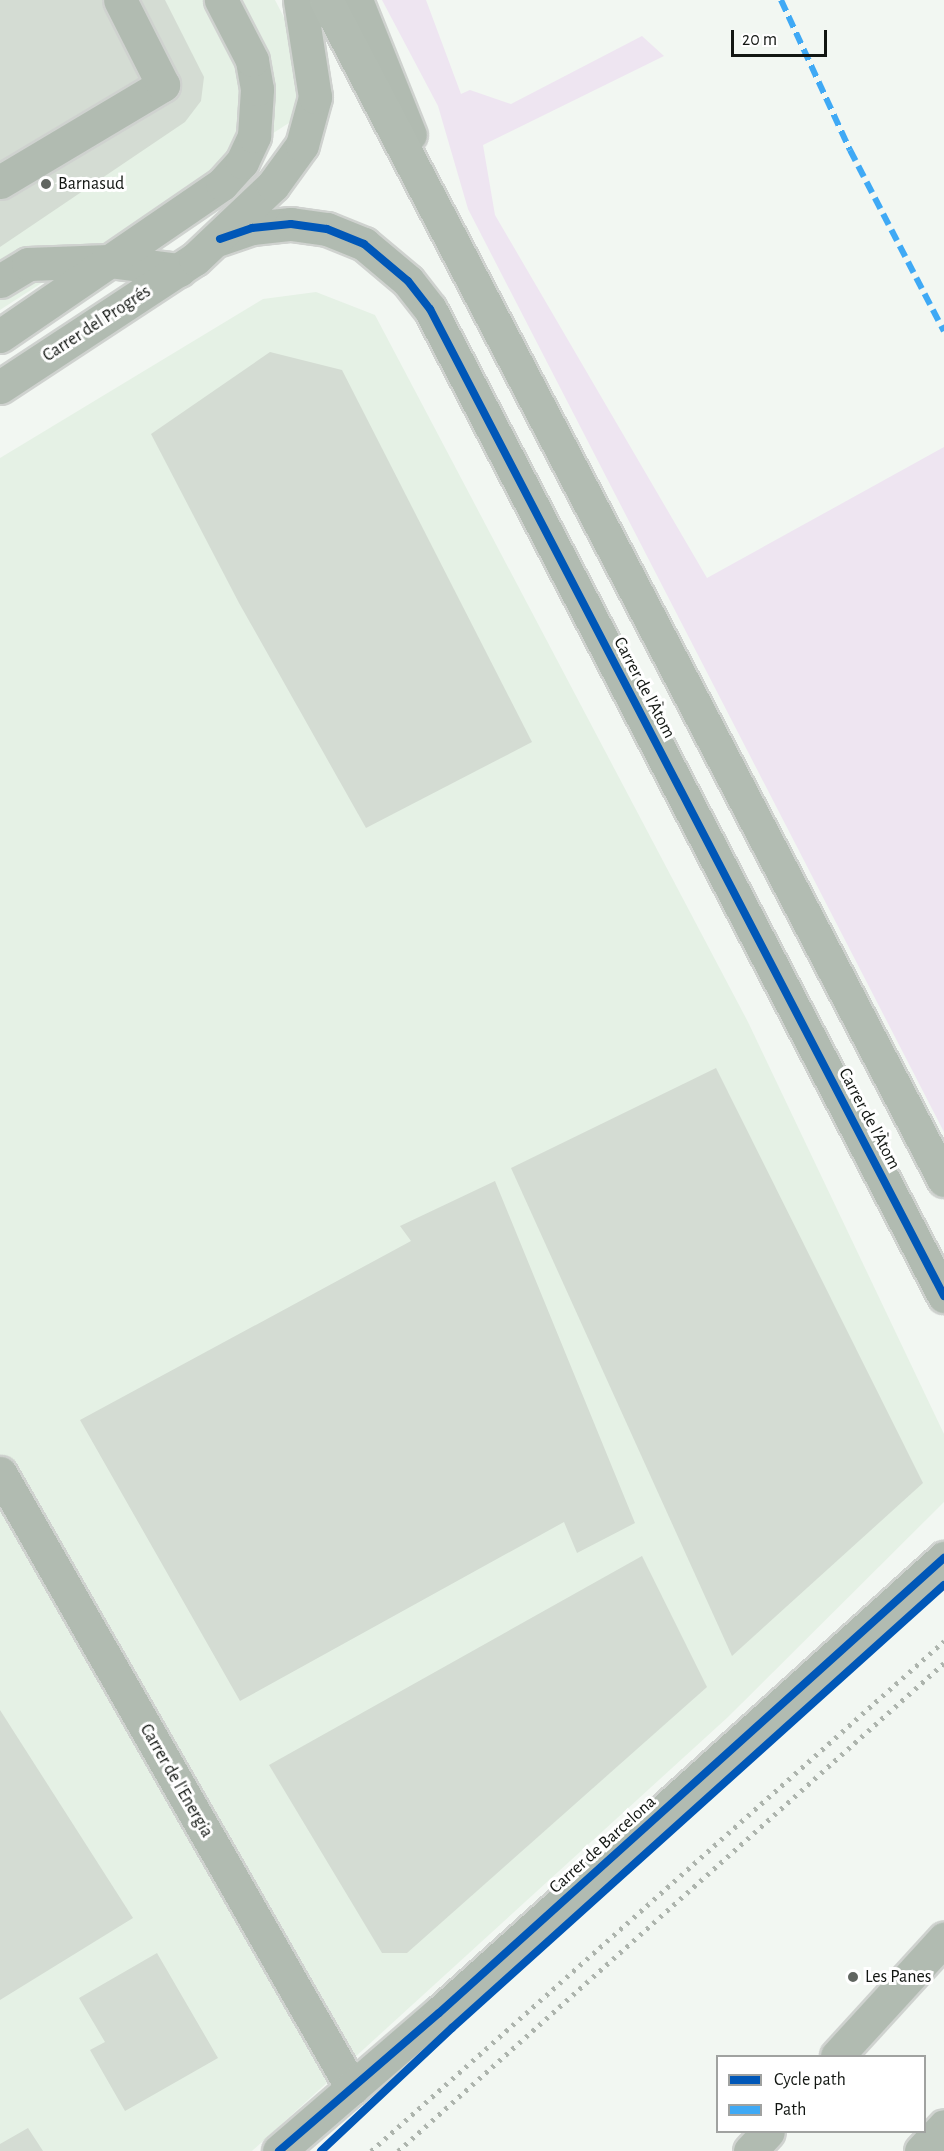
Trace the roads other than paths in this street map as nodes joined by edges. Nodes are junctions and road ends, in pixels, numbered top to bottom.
1 (120, 0) edge
2 (221, 0) edge
3 (300, 0) edge
4 (326, 0) edge
5 (356, 0) edge
6 (0, 182) edge
7 (450, 235) junction
8 (220, 239) junction
9 (109, 261) junction
10 (187, 265) junction
11 (0, 281) edge
12 (0, 336) edge
13 (0, 387) edge
14 (944, 1180) edge
15 (944, 1296) edge
16 (0, 1473) edge
17 (944, 1558) edge
18 (944, 1939) edge
19 (838, 2055) edge
20 (352, 2088) junction
21 (944, 2126) edge
22 (767, 2133) edge
23 (279, 2151) edge
24 (750, 2151) edge
25 (921, 2151) edge

1 - 6 street
2 - 9 street
3 - 8 street, Carrer del Progrés
4 - 7 main road
5 - 7 street
7 - 14 main road
8 - 10 street, Carrer del Progrés
8 - 15 street, Carrer de l'Àtom
9 - 10 street
9 - 11 street
9 - 12 street
10 - 13 street, Carrer del Progrés
16 - 20 street, Carrer de l'Energia
17 - 20 street, Carrer de Barcelona
18 - 19 street
20 - 23 street, Carrer de Barcelona
21 - 25 street
22 - 24 street

